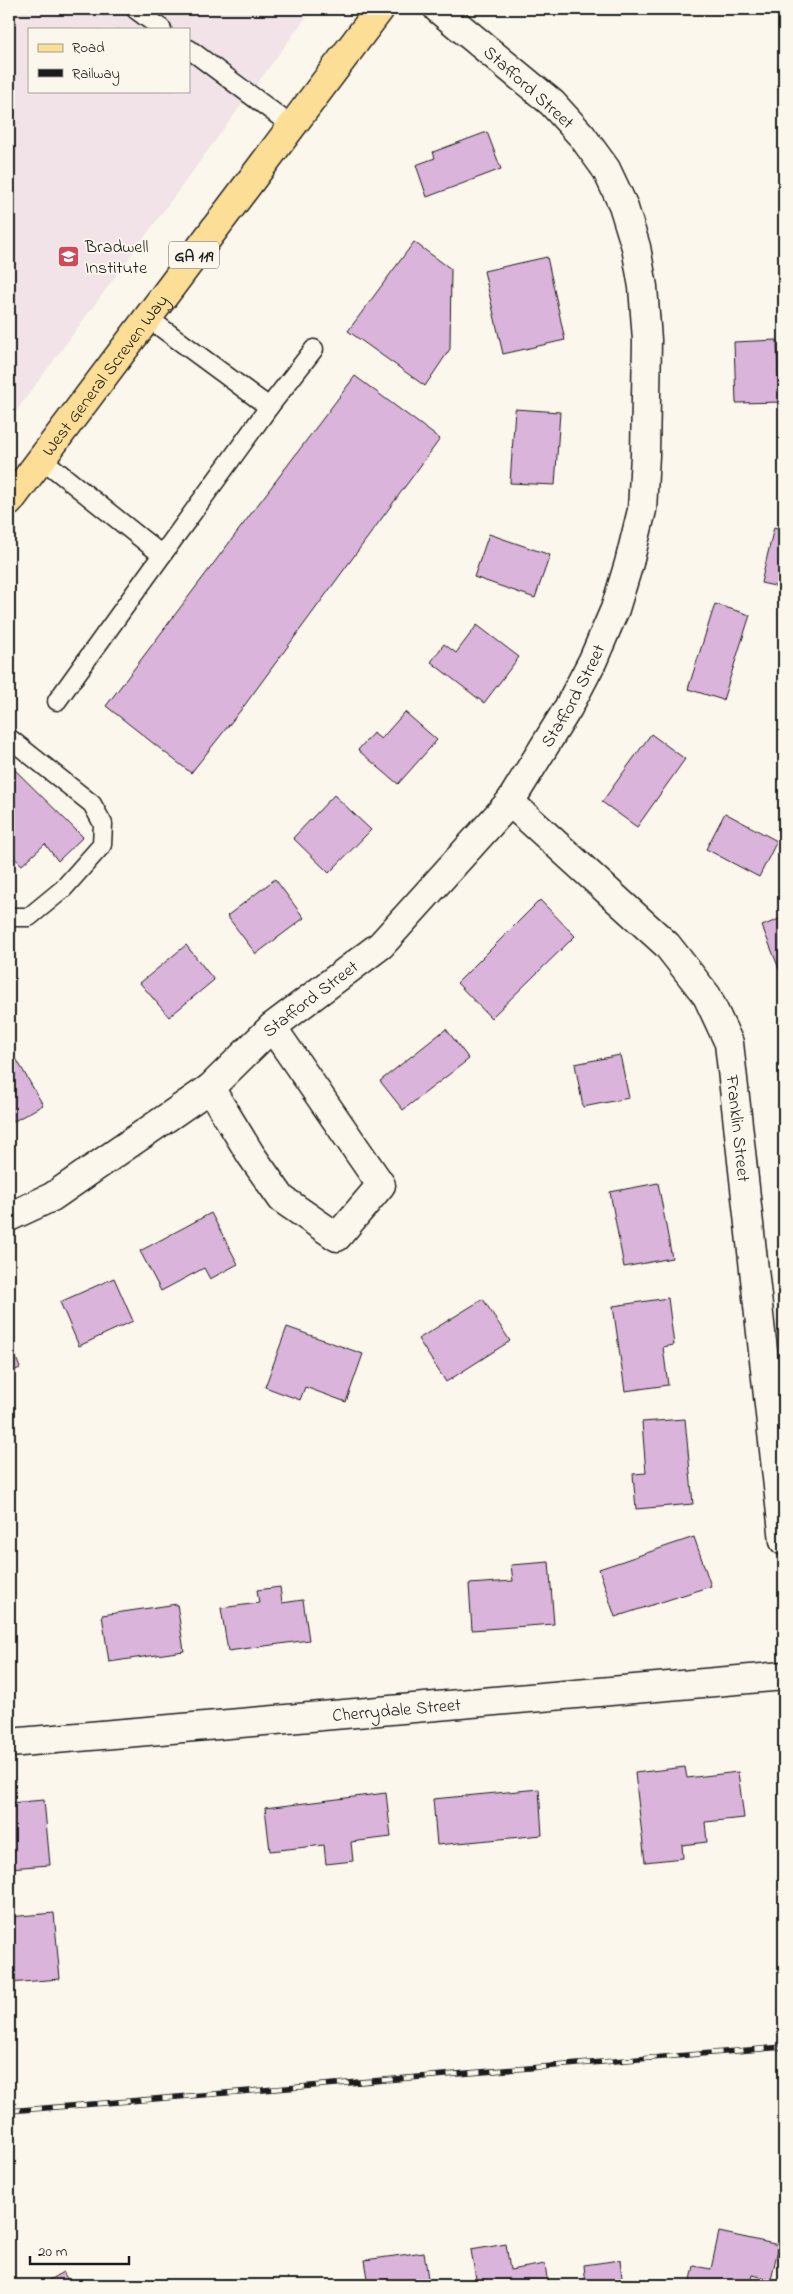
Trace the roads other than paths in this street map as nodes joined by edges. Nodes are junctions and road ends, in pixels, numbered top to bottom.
1 (135, 9) edge
2 (380, 9) edge
3 (438, 9) edge
4 (161, 28) edge
5 (190, 50) edge
6 (292, 126) junction
7 (148, 318) junction
8 (314, 349) dead end
9 (269, 407) junction
10 (42, 459) junction
11 (9, 502) edge
12 (162, 554) junction
13 (57, 701) dead end
14 (9, 738) edge
15 (510, 802) junction
16 (9, 917) edge
17 (272, 1027) junction
18 (210, 1088) junction
19 (9, 1217) edge
20 (784, 1541) edge
21 (784, 1676) edge
22 (9, 1743) edge

1 - 4 lane
2 - 6 main road, West General Screven Way / GA 119
3 - 15 street, Stafford Street
5 - 6 lane
6 - 7 main road, West General Screven Way / GA 119
7 - 9 lane
7 - 10 main road, West General Screven Way / GA 119
8 - 9 lane
9 - 12 lane
10 - 11 main road, West General Screven Way / GA 119
10 - 12 lane
12 - 13 lane
14 - 16 lane
15 - 17 street, Stafford Street
15 - 20 street, Franklin Street
17 - 18 street, Stafford Street
17 - 18 street
18 - 19 street, Stafford Street
21 - 22 street, Cherrydale Street

